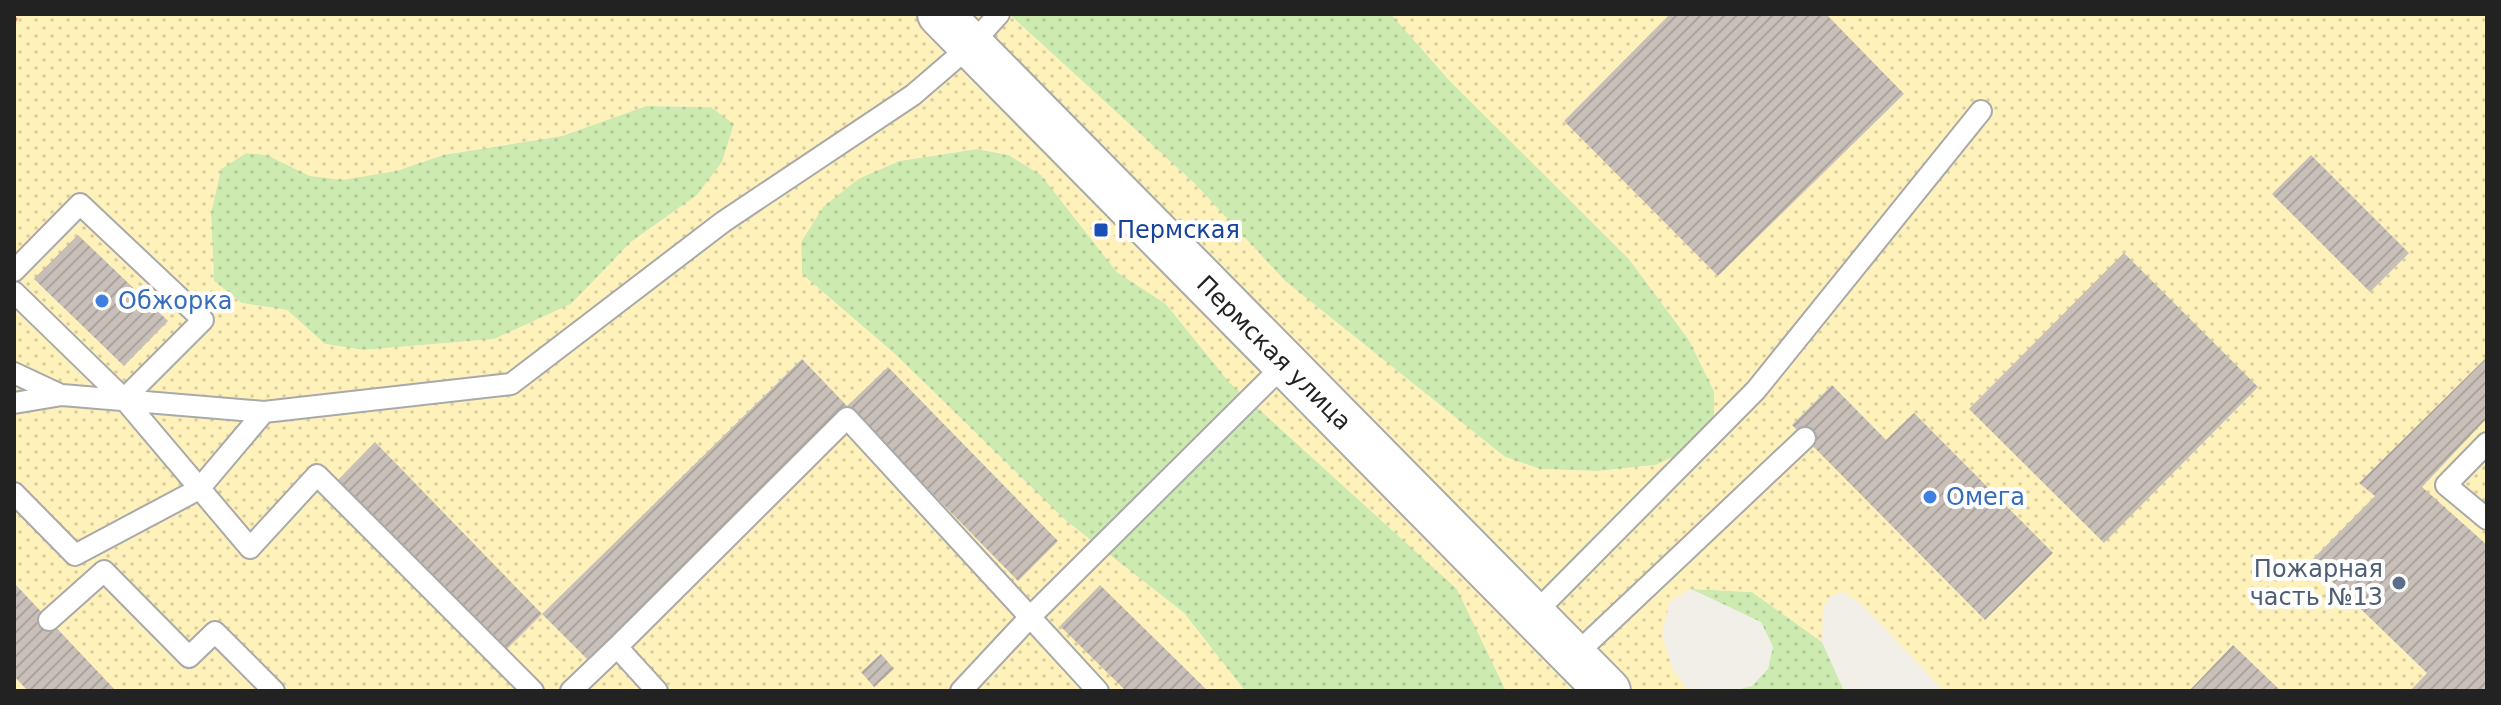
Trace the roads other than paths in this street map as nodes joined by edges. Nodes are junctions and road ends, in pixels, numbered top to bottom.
1 (940, 14) edge
2 (999, 14) edge
3 (970, 46) junction
4 (1981, 111) dead end
5 (14, 271) edge
6 (14, 292) edge
7 (1285, 364) junction
8 (14, 373) edge
9 (62, 395) junction
10 (124, 399) junction
11 (14, 403) edge
12 (264, 412) junction
13 (1805, 438) dead end
14 (2487, 443) edge
15 (199, 489) junction
16 (14, 493) edge
17 (2487, 519) edge
18 (1533, 615) junction
19 (1031, 616) junction
20 (49, 620) dead end
21 (617, 647) junction
22 (1574, 656) junction
23 (274, 691) edge
24 (533, 691) edge
25 (571, 691) edge
26 (657, 691) edge
27 (961, 691) edge
28 (1098, 691) edge
29 (1608, 691) edge

1 - 3 street, Пермская улица
2 - 3 lane
3 - 7 street, Пермская улица
3 - 12 lane
4 - 18 lane
5 - 10 lane
6 - 10 lane
7 - 18 street, Пермская улица
7 - 19 lane
8 - 9 lane
9 - 10 lane
9 - 11 lane
10 - 12 lane
10 - 15 lane
12 - 15 lane
13 - 22 lane
14 - 17 lane
15 - 16 lane
15 - 24 lane
18 - 22 street, Пермская улица
19 - 21 lane
19 - 27 lane
19 - 28 lane
20 - 23 lane
21 - 25 lane
21 - 26 lane
22 - 29 street, Пермская улица

